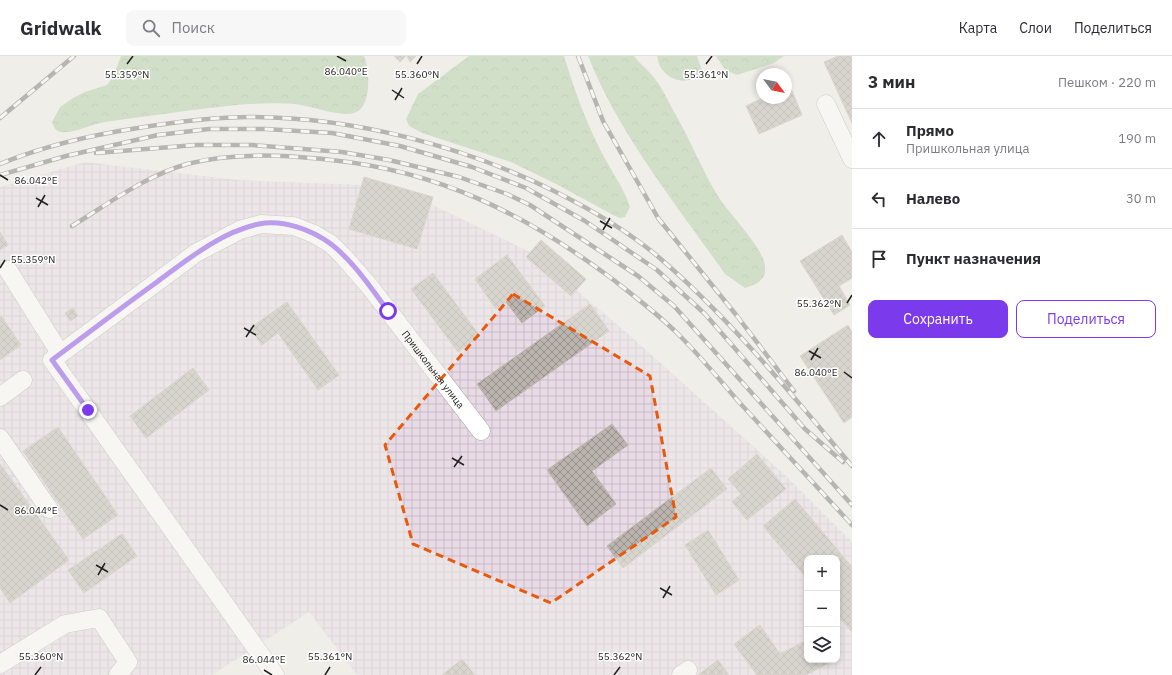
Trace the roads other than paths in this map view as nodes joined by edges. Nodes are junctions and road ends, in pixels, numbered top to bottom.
1 (826, 104) dead end
2 (852, 159) edge
3 (8, 270) dead end
4 (56, 357) junction
5 (22, 380) dead end
6 (0, 397) edge
7 (481, 431) dead end
8 (0, 438) edge
9 (49, 509) dead end
10 (0, 664) edge
11 (118, 675) edge
12 (275, 675) edge

1 - 2 street
3 - 4 street
4 - 7 street, Пришкольная улица
4 - 12 street
5 - 6 street
8 - 9 street
10 - 11 street

